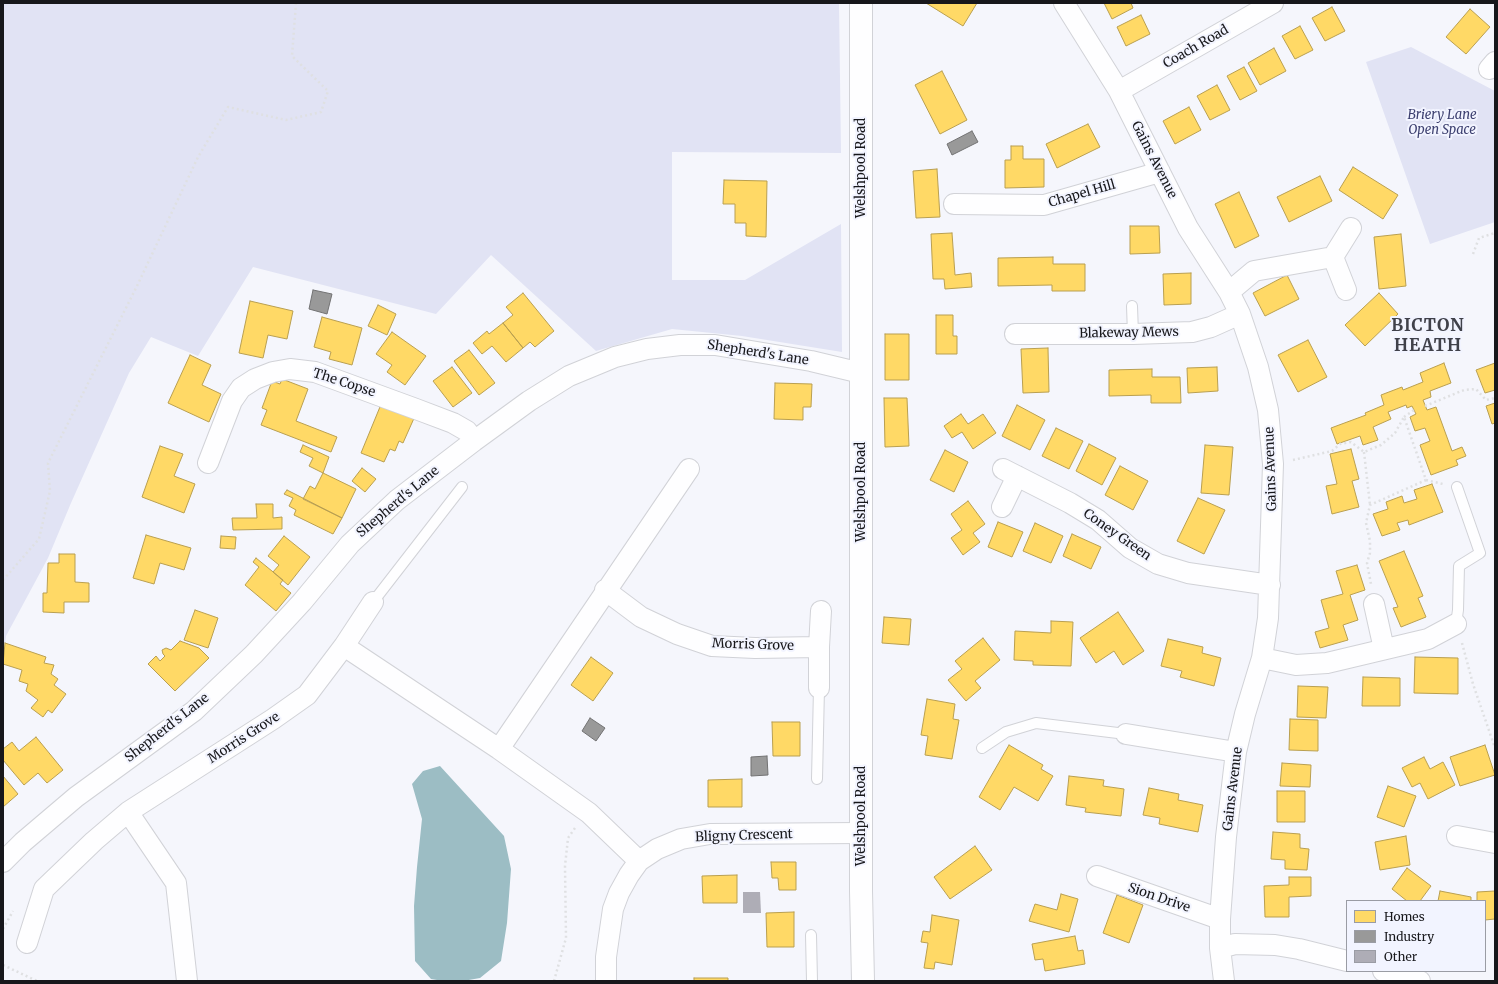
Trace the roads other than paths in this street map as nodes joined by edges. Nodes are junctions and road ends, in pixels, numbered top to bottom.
1 (861, 3) edge
2 (1064, 3) edge
3 (1264, 5) edge
4 (1119, 91) junction
5 (1160, 172) junction
6 (954, 204) dead end
7 (1351, 228) dead end
8 (1332, 257) junction
9 (1346, 290) dead end
10 (1229, 292) junction
11 (1132, 306) dead end
12 (1240, 314) junction
13 (1015, 334) dead end
14 (1133, 334) junction
15 (861, 373) junction
16 (474, 440) junction
17 (208, 463) dead end
18 (689, 468) dead end
19 (462, 486) dead end
20 (1457, 487) dead end
21 (1002, 507) dead end
22 (1270, 585) junction
23 (605, 590) junction
24 (374, 602) joint
25 (1374, 604) road end
26 (821, 611) dead end
27 (1456, 624) joint
28 (344, 646) junction
29 (818, 647) junction
30 (1384, 649) junction
31 (1262, 658) junction
32 (819, 688) joint
33 (1126, 734) joint
34 (982, 748) dead end
35 (498, 749) junction
36 (1236, 752) junction
37 (818, 779) dead end
38 (128, 812) junction
39 (862, 833) junction
40 (1458, 836) dead end
41 (1495, 843) edge
42 (639, 861) junction
43 (3, 862) edge
44 (1097, 876) dead end
45 (1220, 919) junction
46 (811, 935) dead end
47 (27, 943) dead end
48 (1220, 948) junction
49 (1346, 961) edge
50 (1387, 972) edge
51 (187, 981) edge
52 (606, 981) edge
53 (812, 981) edge
54 (863, 981) edge
55 (1224, 981) edge
56 (1420, 981) edge

1 - 15 main road, Welshpool Road
2 - 4 street, Gains Avenue
3 - 4 street, Coach Road
4 - 5 street, Gains Avenue
5 - 6 street, Chapel Hill
5 - 10 street, Gains Avenue
7 - 8 street
8 - 9 street
8 - 10 street
10 - 12 street, Gains Avenue
11 - 14 lane
12 - 14 street, Blakeway Mews
12 - 22 street, Gains Avenue
13 - 14 street, Blakeway Mews
15 - 16 street, Shepherd's Lane
15 - 39 main road, Welshpool Road
16 - 17 street, The Copse
16 - 43 street, Shepherd's Lane
18 - 23 street
19 - 24 lane
20 - 27 lane
21 - 22 street, Coney Green
22 - 31 street, Gains Avenue
23 - 29 street, Morris Grove
23 - 35 street
24 - 28 street, Morris Grove
25 - 30 street
26 - 29 street
27 - 30 street
28 - 35 street
28 - 38 street, Morris Grove
29 - 32 street
30 - 31 street
31 - 36 street, Gains Avenue
32 - 37 lane
33 - 34 lane
33 - 36 street
35 - 42 street
36 - 45 street, Gains Avenue
38 - 47 street, Morris Grove
38 - 51 street
39 - 42 street, Bligny Crescent
39 - 54 main road, Welshpool Road
40 - 41 street
42 - 52 street, Bligny Crescent
44 - 45 street, Sion Drive
45 - 48 street, Gains Avenue
46 - 53 lane
48 - 49 street
48 - 55 street, Gains Avenue
50 - 56 street

